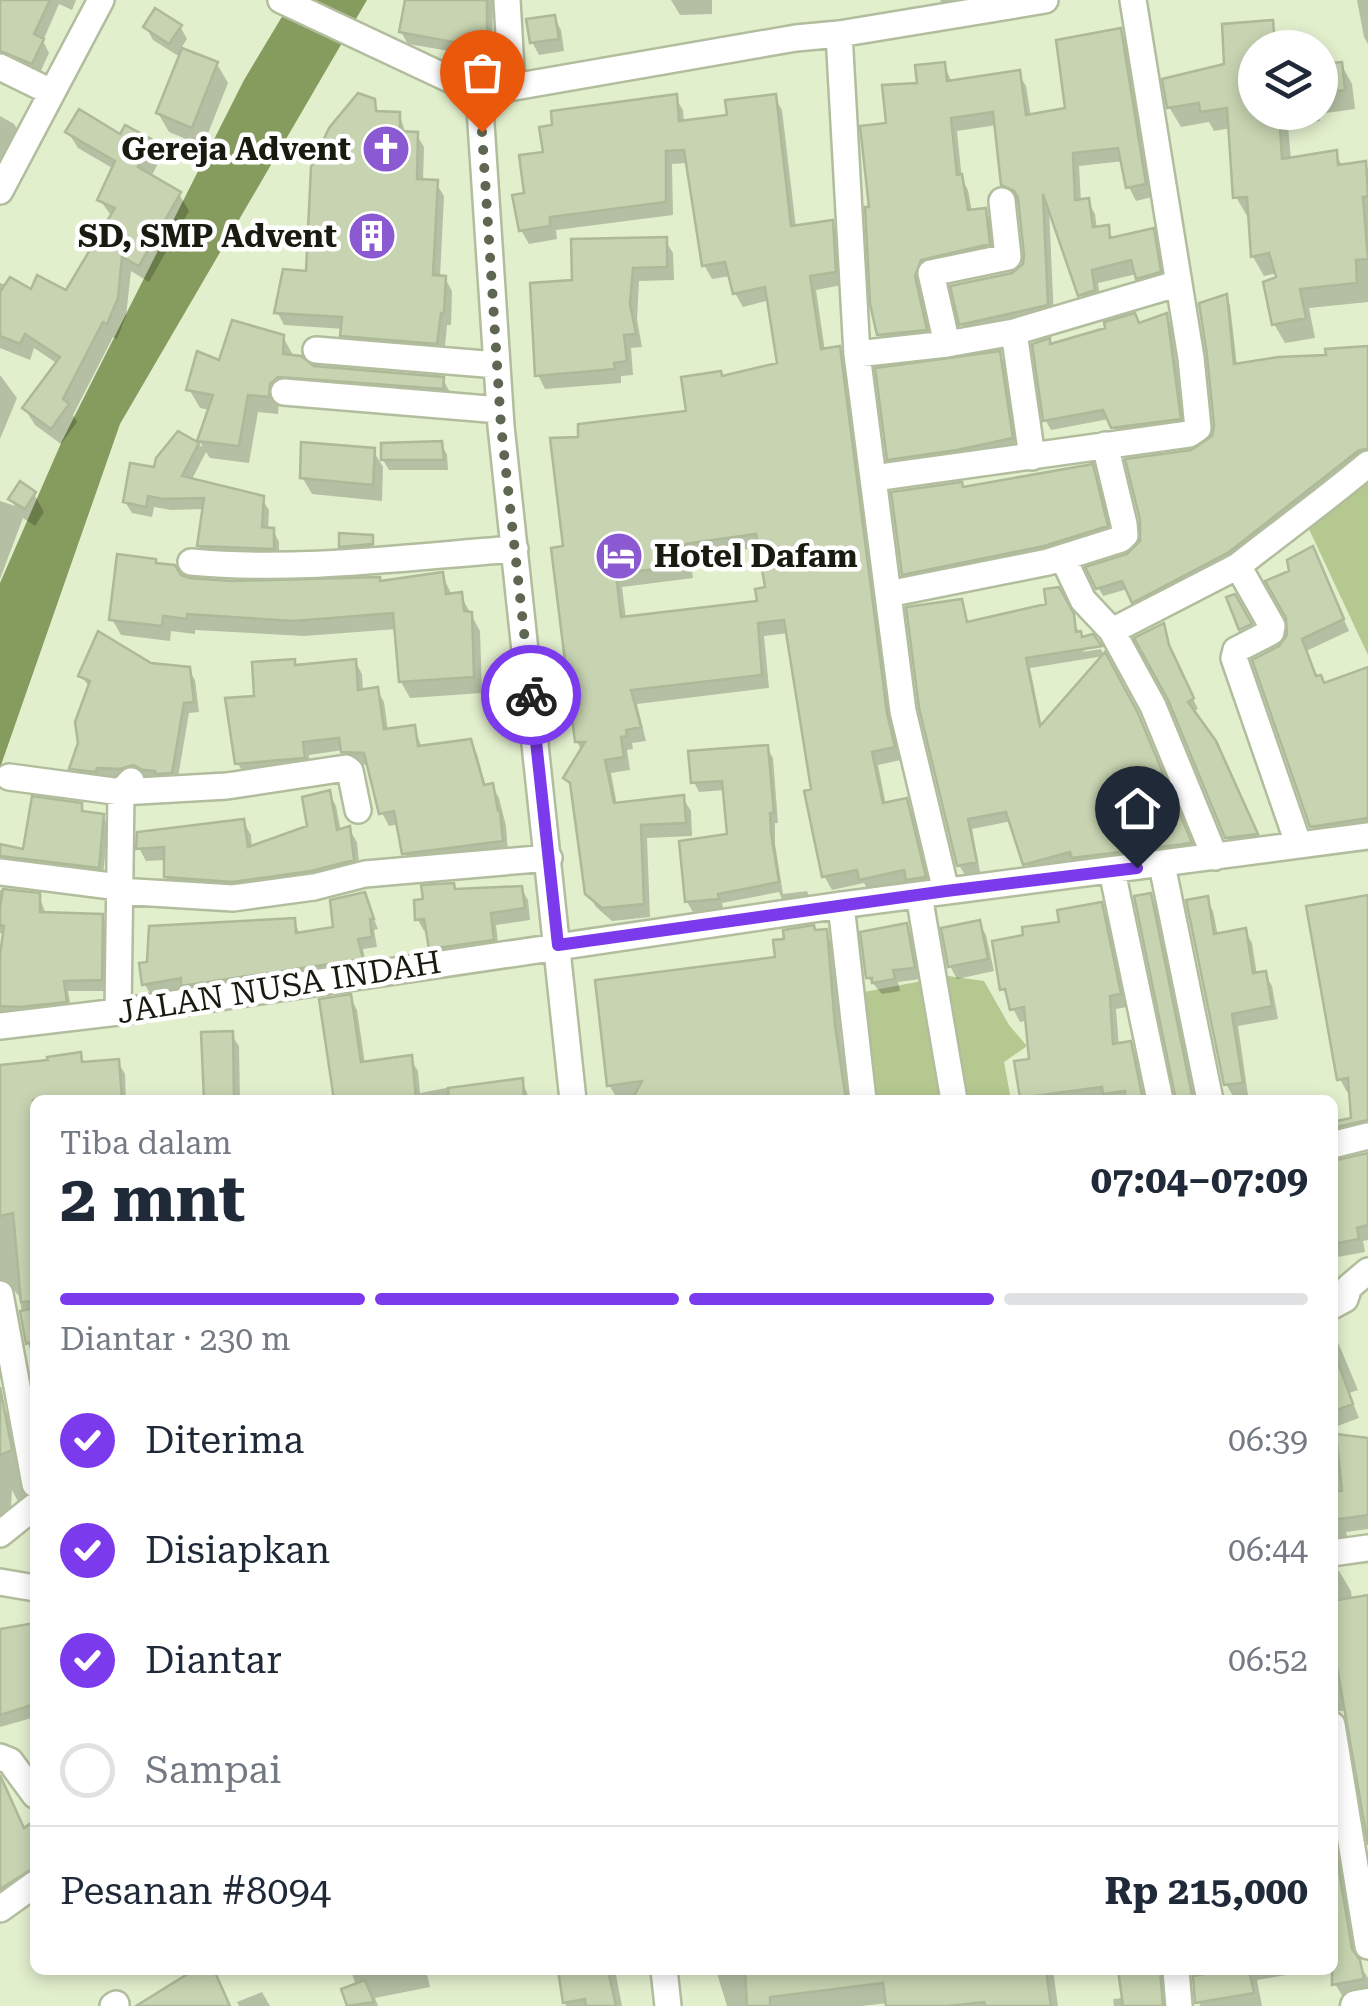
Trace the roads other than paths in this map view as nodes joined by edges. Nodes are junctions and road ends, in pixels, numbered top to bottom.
1 (100, 0) edge
2 (281, 0) edge
3 (507, 0) edge
4 (1045, 0) edge
5 (1133, 0) edge
6 (839, 34) junction
7 (0, 67) edge
8 (512, 86) junction
9 (51, 92) junction
10 (480, 92) junction
11 (0, 191) edge
12 (1002, 201) dead end
13 (1176, 284) junction
14 (1014, 332) junction
15 (947, 344) junction
16 (316, 350) dead end
17 (857, 354) junction
18 (497, 364) junction
19 (284, 392) dead end
20 (500, 410) junction
21 (1105, 445) junction
22 (1032, 457) junction
23 (1368, 464) edge
24 (874, 478) junction
25 (515, 548) junction
26 (1063, 558) junction
27 (191, 562) dead end
28 (1238, 566) junction
29 (888, 594) junction
30 (1112, 631) junction
31 (8, 777) dead end
32 (129, 783) junction
33 (358, 810) dead end
34 (1368, 836) edge
35 (1298, 843) junction
36 (1215, 856) junction
37 (549, 858) junction
38 (1162, 865) junction
39 (1112, 871) junction
40 (0, 872) edge
41 (118, 889) junction
42 (946, 891) junction
43 (919, 895) junction
44 (841, 905) junction
45 (558, 945) junction
46 (118, 1012) junction
47 (0, 1026) edge
48 (573, 1095) edge
49 (862, 1095) edge
50 (953, 1095) edge
51 (1159, 1095) edge
52 (1209, 1095) edge
53 (1368, 1136) edge
54 (1338, 1143) edge
55 (1368, 1271) edge
56 (0, 1294) edge
57 (1338, 1303) edge
58 (30, 1457) edge
59 (30, 1510) edge
60 (0, 1534) edge
61 (1368, 1548) edge
62 (1338, 1552) edge
63 (0, 1582) edge
64 (30, 1587) edge
65 (0, 1757) edge
66 (1338, 1762) edge
67 (30, 1788) edge
68 (30, 1888) edge
69 (0, 1909) edge
70 (1368, 1946) edge
71 (665, 1975) edge
72 (1176, 1975) edge
73 (1368, 2004) edge
74 (668, 2006) edge
75 (1179, 2006) edge
76 (1356, 2006) edge

1 - 9 street
2 - 10 street
3 - 8 street
4 - 6 street
5 - 13 street
6 - 8 street
6 - 17 street
7 - 9 street
8 - 10 street
9 - 11 street
10 - 18 street
12 - 15 street
13 - 14 street
13 - 21 street
14 - 15 street
14 - 22 street
15 - 17 street
16 - 18 street
17 - 24 street
18 - 20 street
19 - 20 street
20 - 25 street
21 - 22 street
21 - 26 street
22 - 24 street
23 - 28 street
24 - 29 street
25 - 27 street
25 - 37 street
26 - 29 street
26 - 30 street
28 - 30 street
28 - 35 street
29 - 42 street
30 - 36 street
31 - 32 street
32 - 33 street
32 - 41 street
34 - 35 street, JALAN NUSA INDAH
35 - 36 street, JALAN NUSA INDAH
36 - 38 street, JALAN NUSA INDAH
37 - 41 street
37 - 45 street
38 - 39 street, JALAN NUSA INDAH
38 - 52 street
39 - 42 street, JALAN NUSA INDAH
39 - 51 street
40 - 41 street
41 - 46 street
42 - 43 street, JALAN NUSA INDAH
43 - 44 street, JALAN NUSA INDAH
43 - 50 street
44 - 45 street, JALAN NUSA INDAH
44 - 49 street
45 - 46 street, JALAN NUSA INDAH
45 - 48 street
46 - 47 street, JALAN NUSA INDAH
53 - 54 street
55 - 57 street
56 - 58 street
59 - 60 street
61 - 62 street
63 - 64 street
65 - 67 street
66 - 70 street
68 - 69 street
71 - 74 street
72 - 75 street
73 - 76 main road

